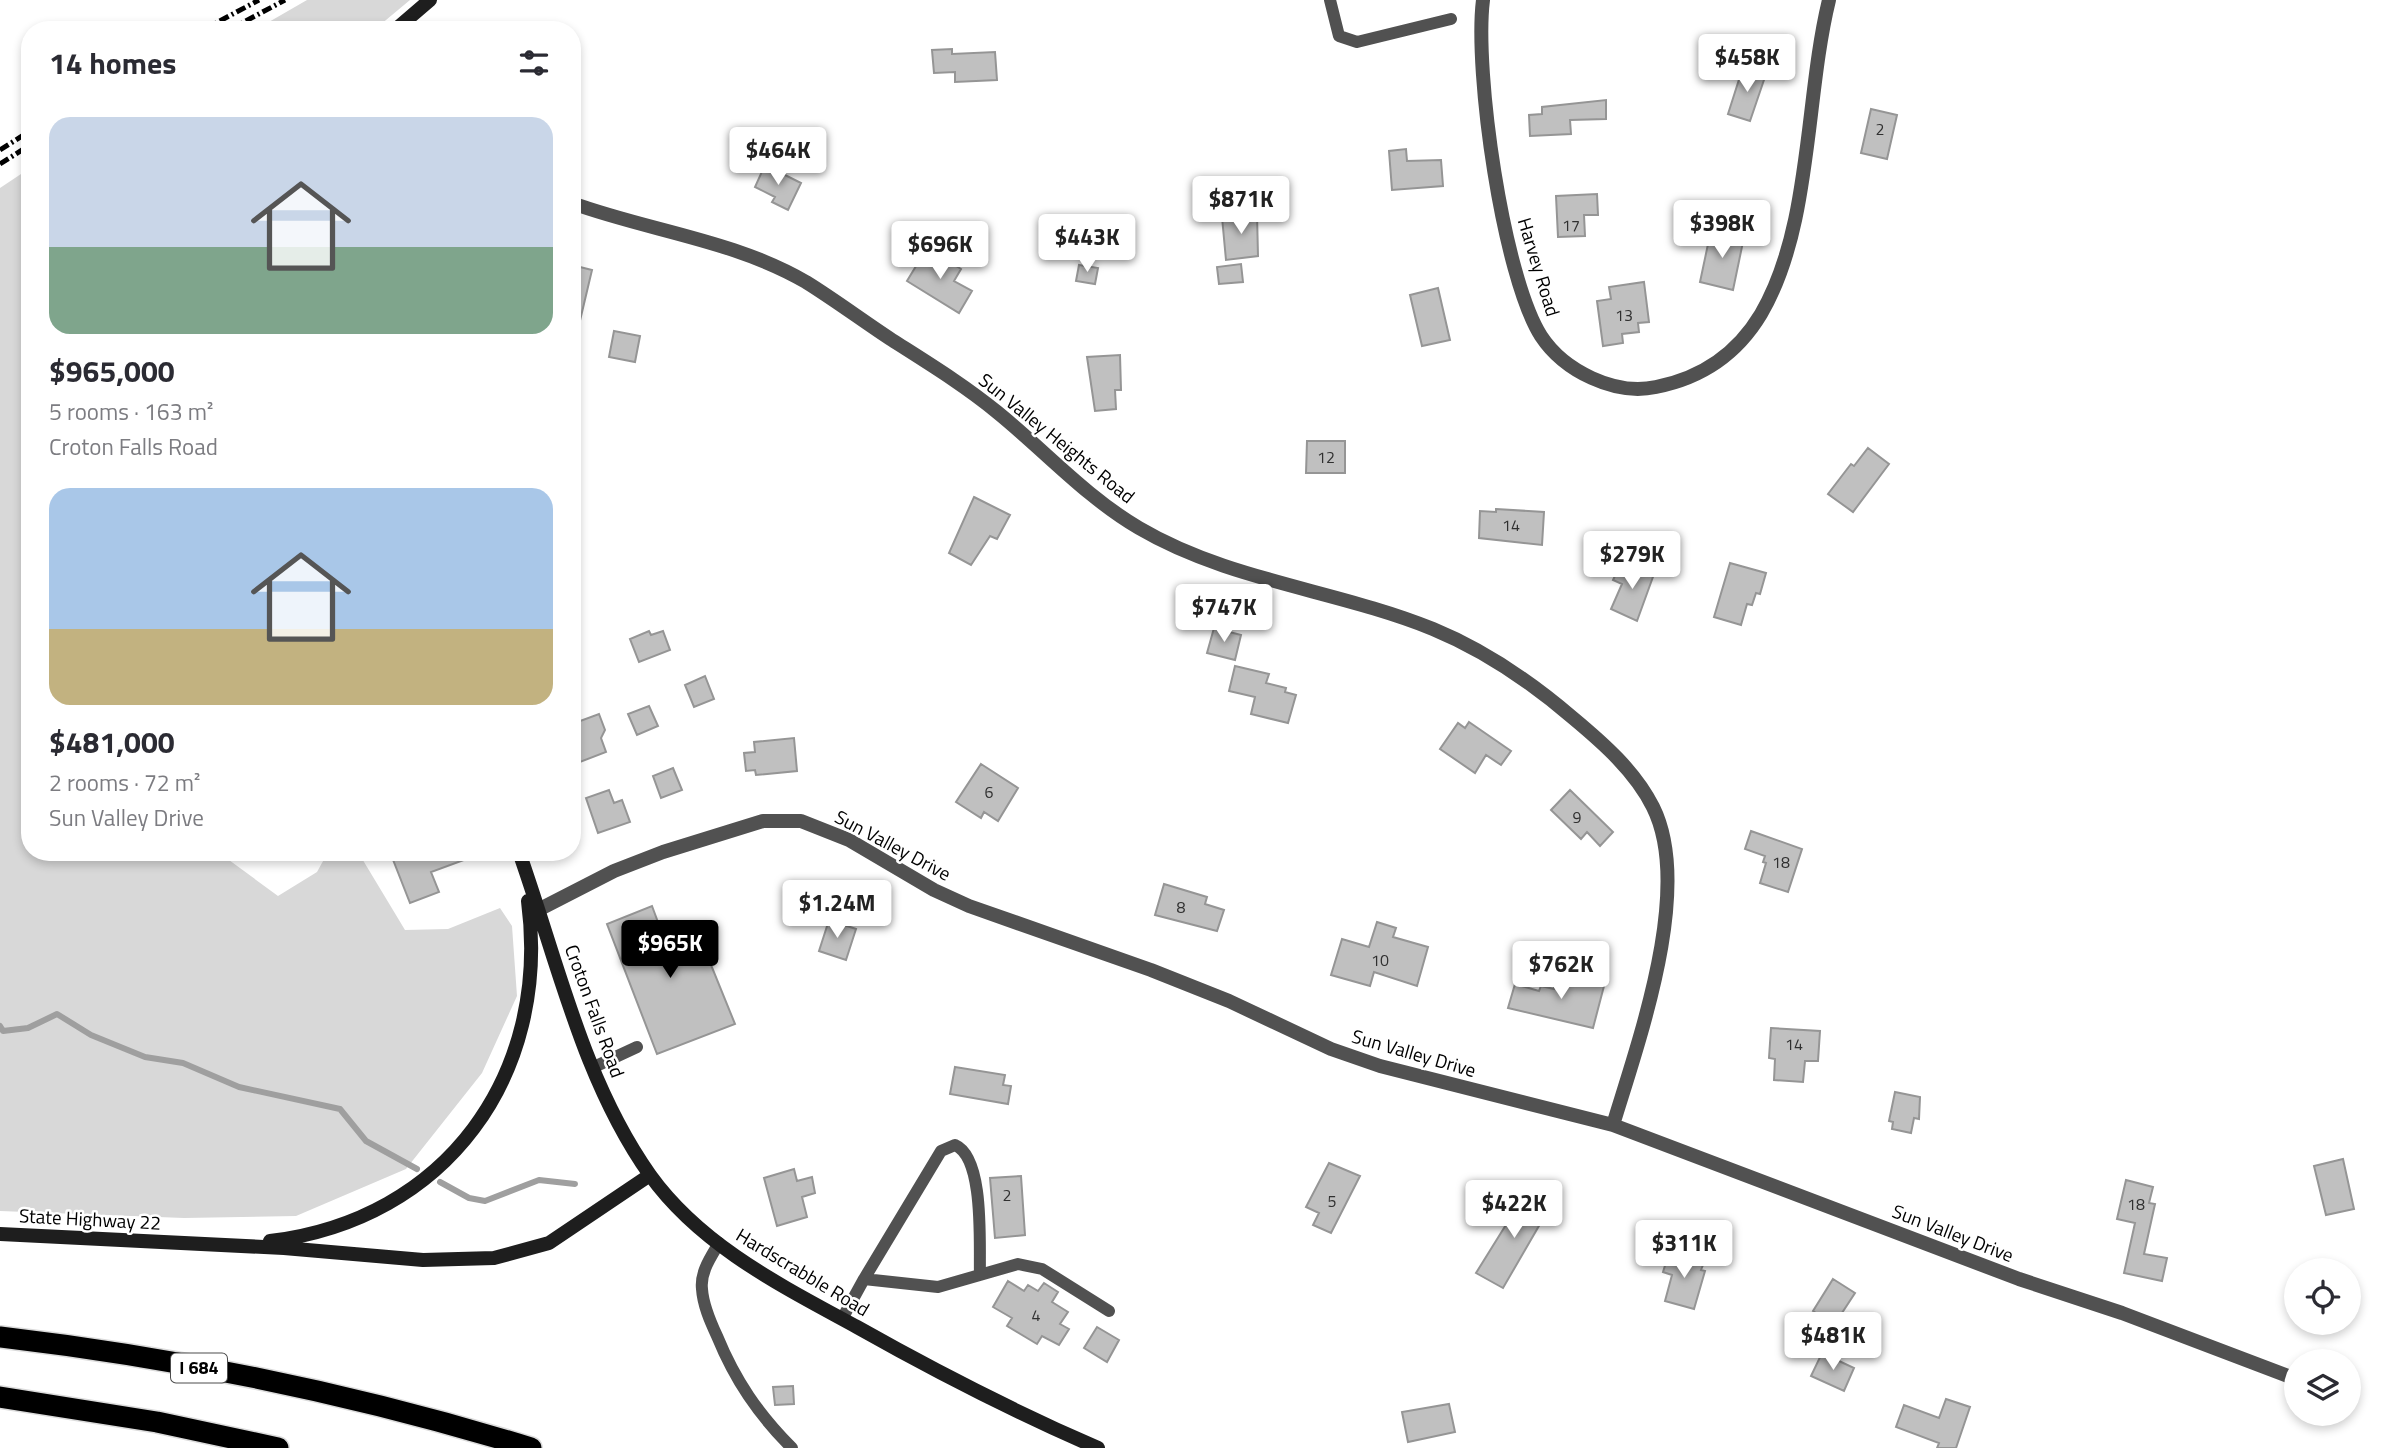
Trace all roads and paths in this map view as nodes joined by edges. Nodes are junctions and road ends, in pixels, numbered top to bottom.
1 (430, 0) edge
2 (1330, 0) edge
3 (1483, 0) edge
4 (1829, 0) edge
5 (1451, 19) dead end
6 (406, 21) edge
7 (581, 206) edge
8 (521, 861) edge
9 (522, 861) edge
10 (538, 909) junction
11 (637, 1047) dead end
12 (594, 1067) junction
13 (1613, 1125) junction
14 (650, 1175) junction
15 (0, 1234) edge
16 (177, 1242) junction
17 (719, 1243) junction
18 (980, 1275) junction
19 (864, 1279) junction
20 (1109, 1311) dead end
21 (842, 1319) junction
22 (0, 1337) edge
23 (2284, 1374) edge
24 (0, 1397) edge
25 (278, 1448) edge
26 (531, 1448) edge
27 (792, 1448) edge
28 (1098, 1448) edge

1 - 6 main road
2 - 5 lane
3 - 4 street, Harvey Road
7 - 13 street, Sun Valley Heights Road
8 - 16 main road
9 - 10 main road, Croton Falls Road
10 - 12 main road, Croton Falls Road
10 - 13 street, Sun Valley Drive
11 - 12 lane
12 - 14 main road, Croton Falls Road
13 - 23 street, Sun Valley Drive
14 - 16 main road
14 - 17 main road, Hardscrabble Road
15 - 16 main road, State Highway 22
17 - 21 main road, Hardscrabble Road
17 - 27 lane
18 - 19 lane
18 - 19 lane
18 - 20 lane
19 - 21 lane
21 - 28 main road, Hardscrabble Road
22 - 26 highway, I 684
24 - 25 highway

